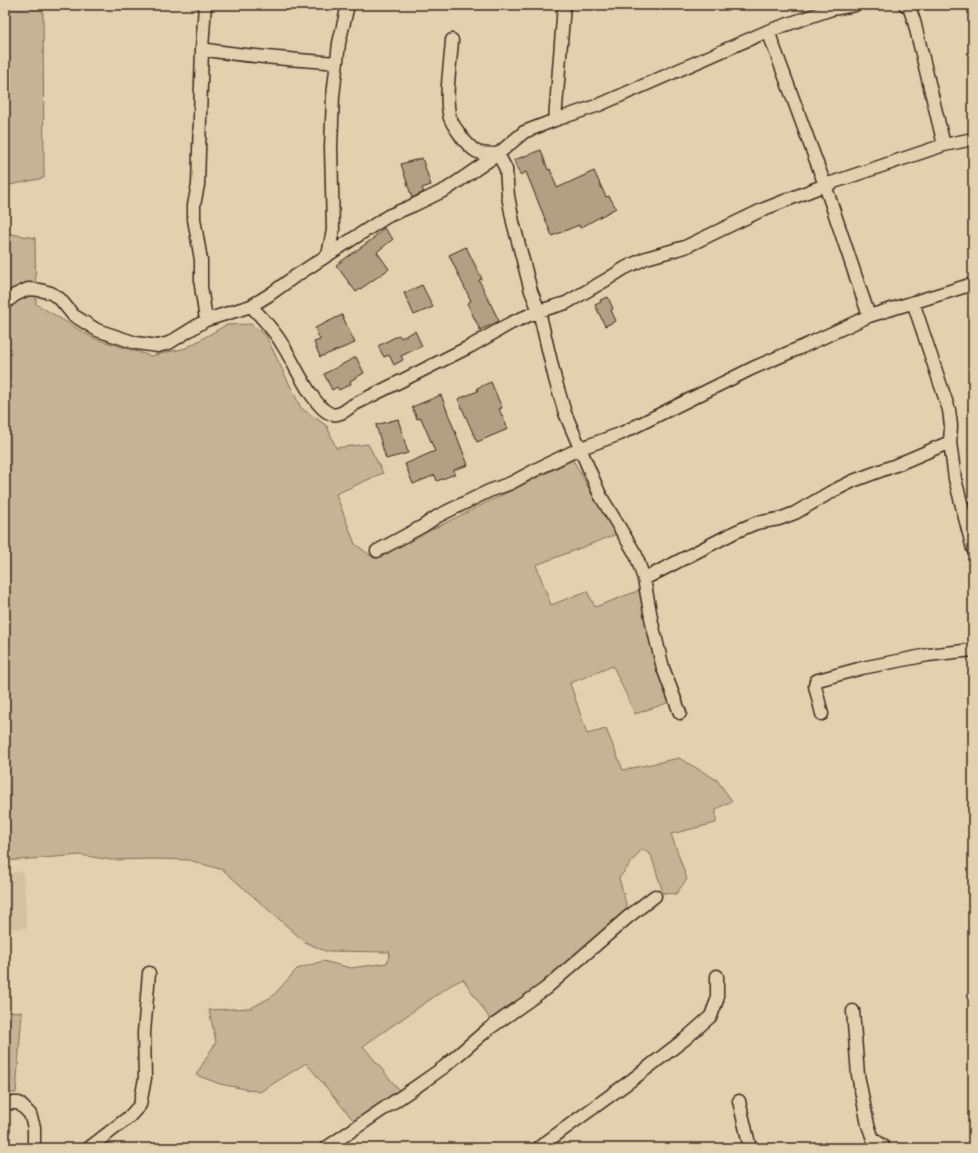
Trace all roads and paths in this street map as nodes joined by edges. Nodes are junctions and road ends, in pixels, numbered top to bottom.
1 (205, 5) edge
2 (348, 5) edge
3 (564, 5) edge
4 (855, 5) edge
5 (905, 5) edge
6 (832, 7) edge
7 (768, 31) junction
8 (452, 40) dead end
9 (202, 48) junction
10 (337, 63) junction
11 (555, 120) junction
12 (973, 139) edge
13 (944, 145) junction
14 (498, 154) junction
15 (825, 185) junction
16 (333, 230) junction
17 (349, 241) junction
18 (328, 255) junction
19 (973, 284) edge
20 (913, 302) junction
21 (5, 303) edge
22 (251, 306) junction
23 (539, 311) junction
24 (869, 316) junction
25 (206, 320) junction
26 (950, 442) junction
27 (581, 448) junction
28 (973, 549) edge
29 (377, 551) dead end
30 (644, 579) junction
31 (973, 650) edge
32 (680, 713) dead end
33 (822, 714) dead end
34 (655, 896) dead end
35 (149, 973) dead end
36 (717, 976) dead end
37 (853, 1011) dead end
38 (739, 1101) dead end
39 (5, 1103) edge
40 (34, 1148) edge
41 (89, 1148) edge
42 (326, 1148) edge
43 (538, 1148) edge
44 (751, 1148) edge
45 (884, 1148) edge

1 - 9 street
2 - 10 street
3 - 11 street
4 - 6 street
5 - 13 street
6 - 7 street
7 - 11 street
7 - 15 street
8 - 14 street
9 - 10 street
9 - 25 street
10 - 16 street
11 - 14 street
12 - 13 street
13 - 15 street
14 - 17 street
14 - 23 street
15 - 23 street
15 - 24 street
16 - 17 street
16 - 18 street
17 - 18 street
18 - 22 street
19 - 20 street
20 - 24 street
20 - 26 street
21 - 25 street
22 - 23 street
22 - 25 street
23 - 27 street
24 - 27 street
26 - 28 street
26 - 30 street
27 - 29 street
27 - 30 street
30 - 32 street
31 - 33 street
34 - 42 street
35 - 41 street
36 - 43 street
37 - 45 street
38 - 44 street
39 - 40 street

